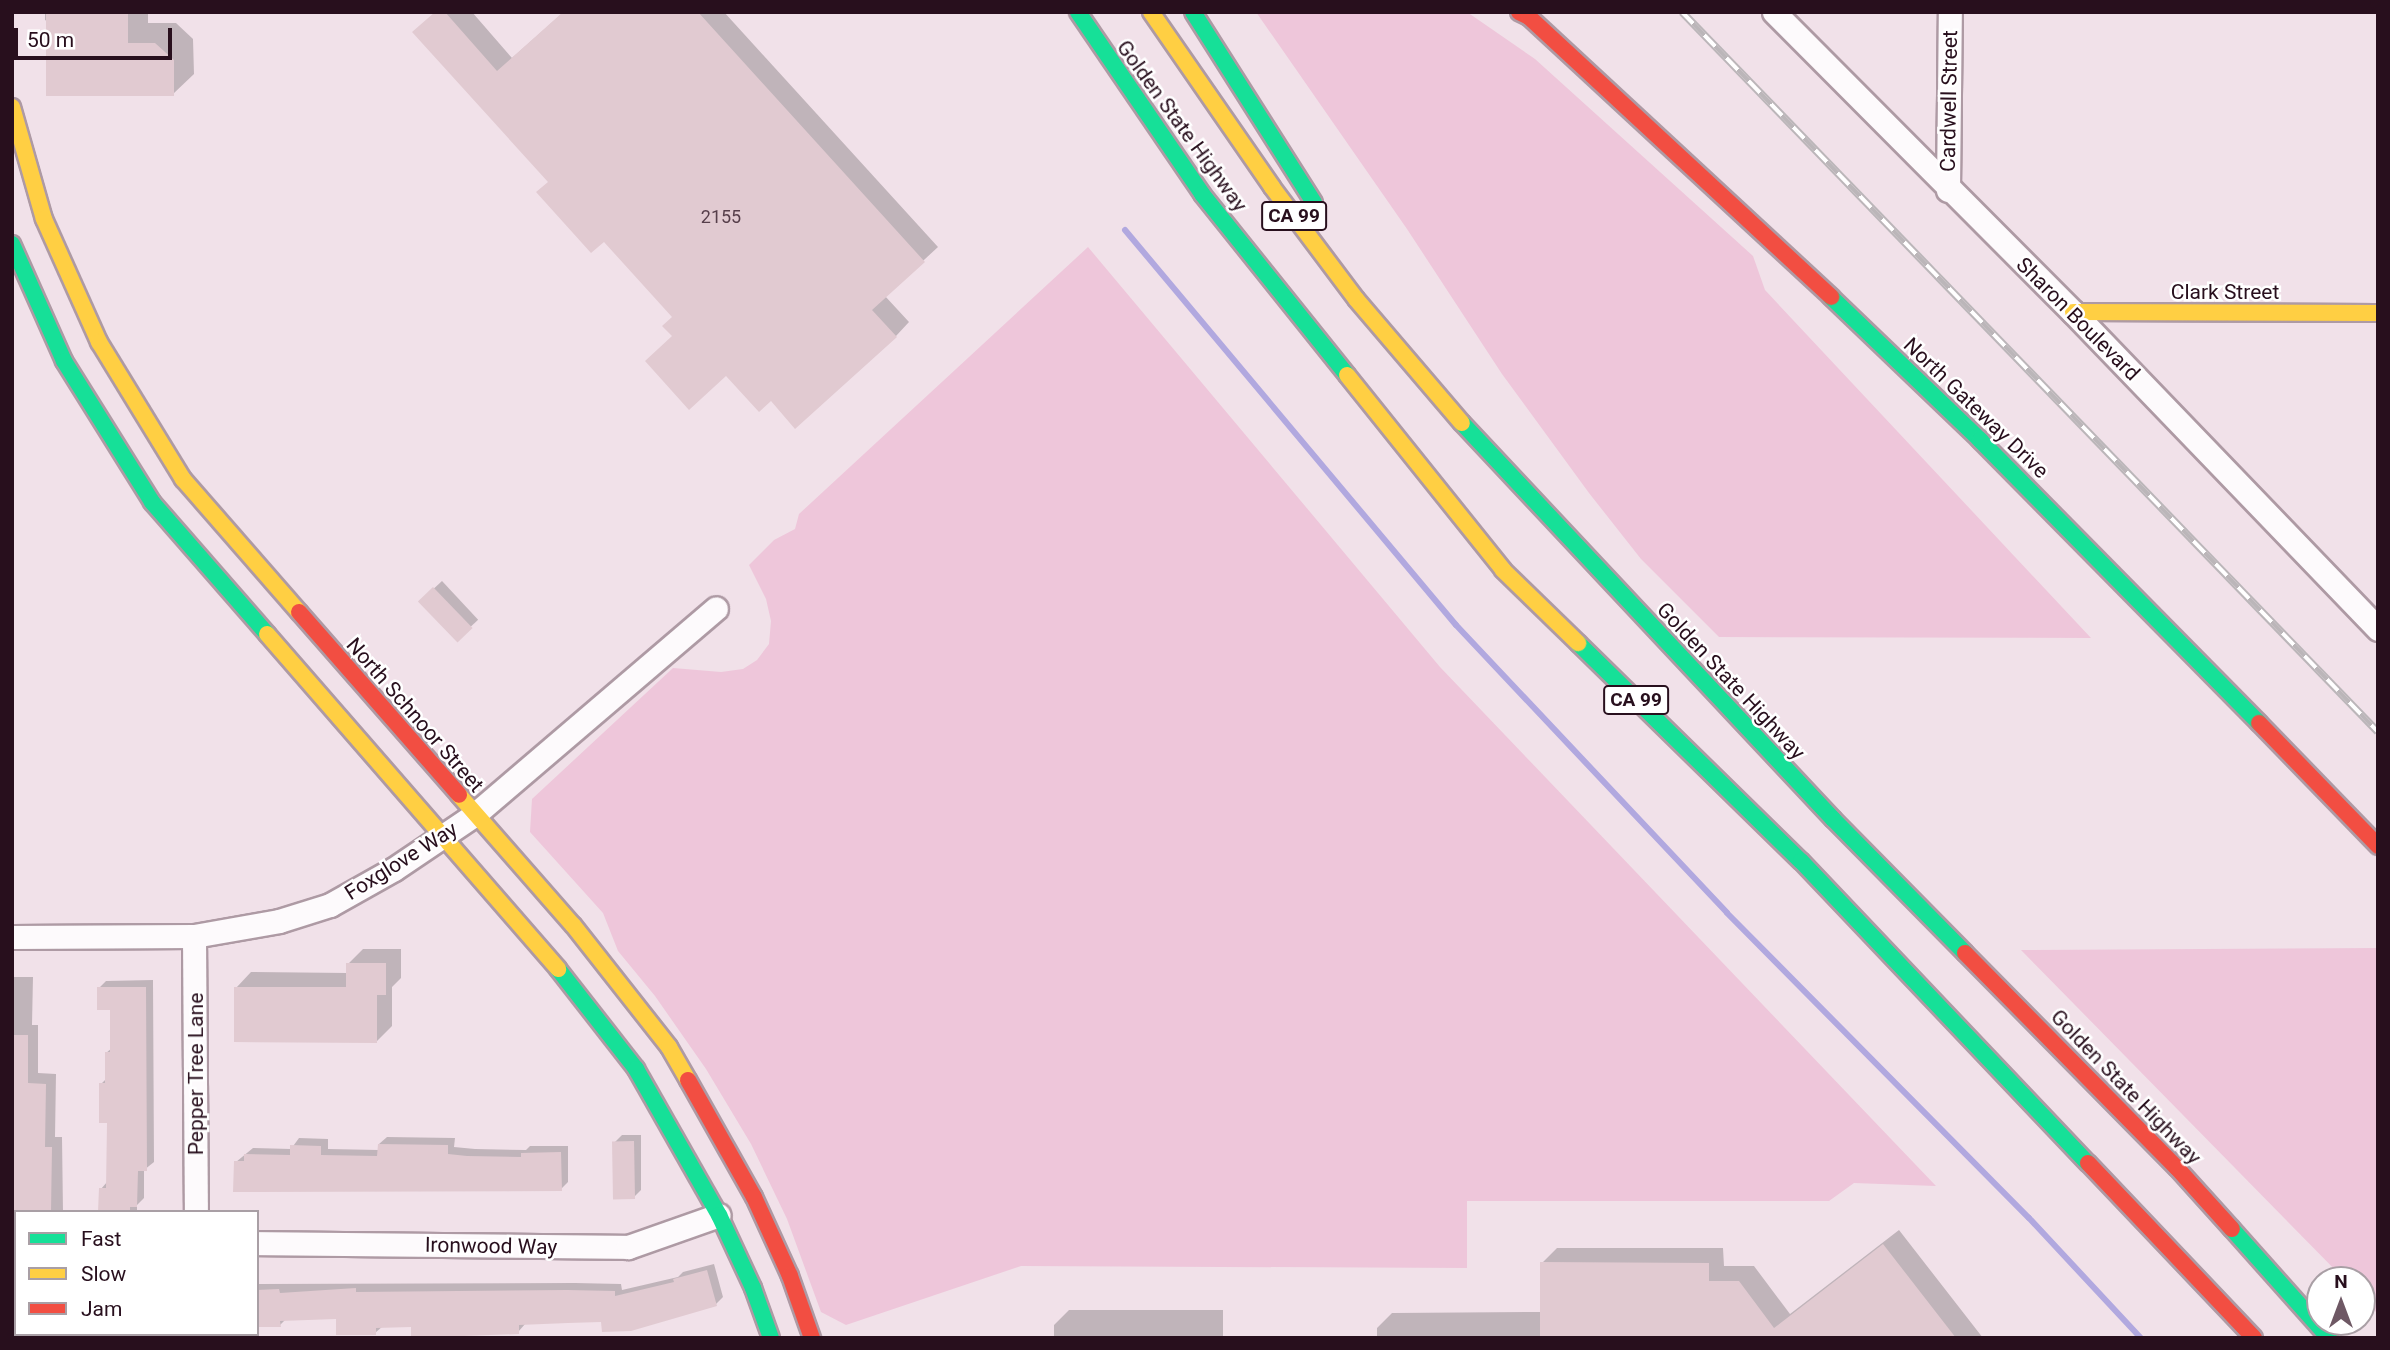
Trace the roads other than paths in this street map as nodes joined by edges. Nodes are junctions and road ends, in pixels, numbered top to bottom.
1 (1078, 12) edge
2 (1151, 12) edge
3 (1192, 12) edge
4 (1774, 12) edge
5 (1950, 12) edge
6 (1524, 14) edge
7 (12, 107) edge
8 (1948, 190) junction
9 (1323, 216) dead end
10 (12, 244) edge
11 (1375, 296) dead end
12 (2073, 312) junction
13 (2378, 313) edge
14 (1450, 409) junction
15 (133, 472) junction
16 (160, 485) dead end
17 (178, 506) dead end
18 (251, 556) junction
19 (716, 608) dead end
20 (2378, 629) edge
21 (474, 815) junction
22 (443, 838) junction
23 (2378, 846) edge
24 (194, 936) junction
25 (12, 937) edge
26 (196, 1210) edge
27 (719, 1215) junction
28 (259, 1243) edge
29 (771, 1338) edge
30 (812, 1338) edge
31 (2254, 1338) edge
32 (2329, 1338) edge

1 - 31 main road, Golden State Highway / CA 99
2 - 14 main road, Golden State Highway / CA 99
3 - 9 main road
4 - 8 street, Sharon Boulevard
5 - 8 street, Cardwell Street
6 - 23 main road, North Gateway Drive
7 - 18 main road, North Schnoor Street
8 - 12 street, Sharon Boulevard
10 - 15 main road
11 - 14 main road
12 - 13 main road, Clark Street
12 - 20 street, Sharon Boulevard
14 - 32 main road, Golden State Highway / CA 99
15 - 16 main road
15 - 22 main road
17 - 18 main road
18 - 21 main road, North Schnoor Street
19 - 21 street, Foxglove Way
21 - 22 street, Foxglove Way
21 - 30 main road, North Schnoor Street
22 - 24 street, Foxglove Way
22 - 27 main road
24 - 25 street, Foxglove Way
24 - 26 street, Pepper Tree Lane
27 - 28 street, Ironwood Way
27 - 29 main road

